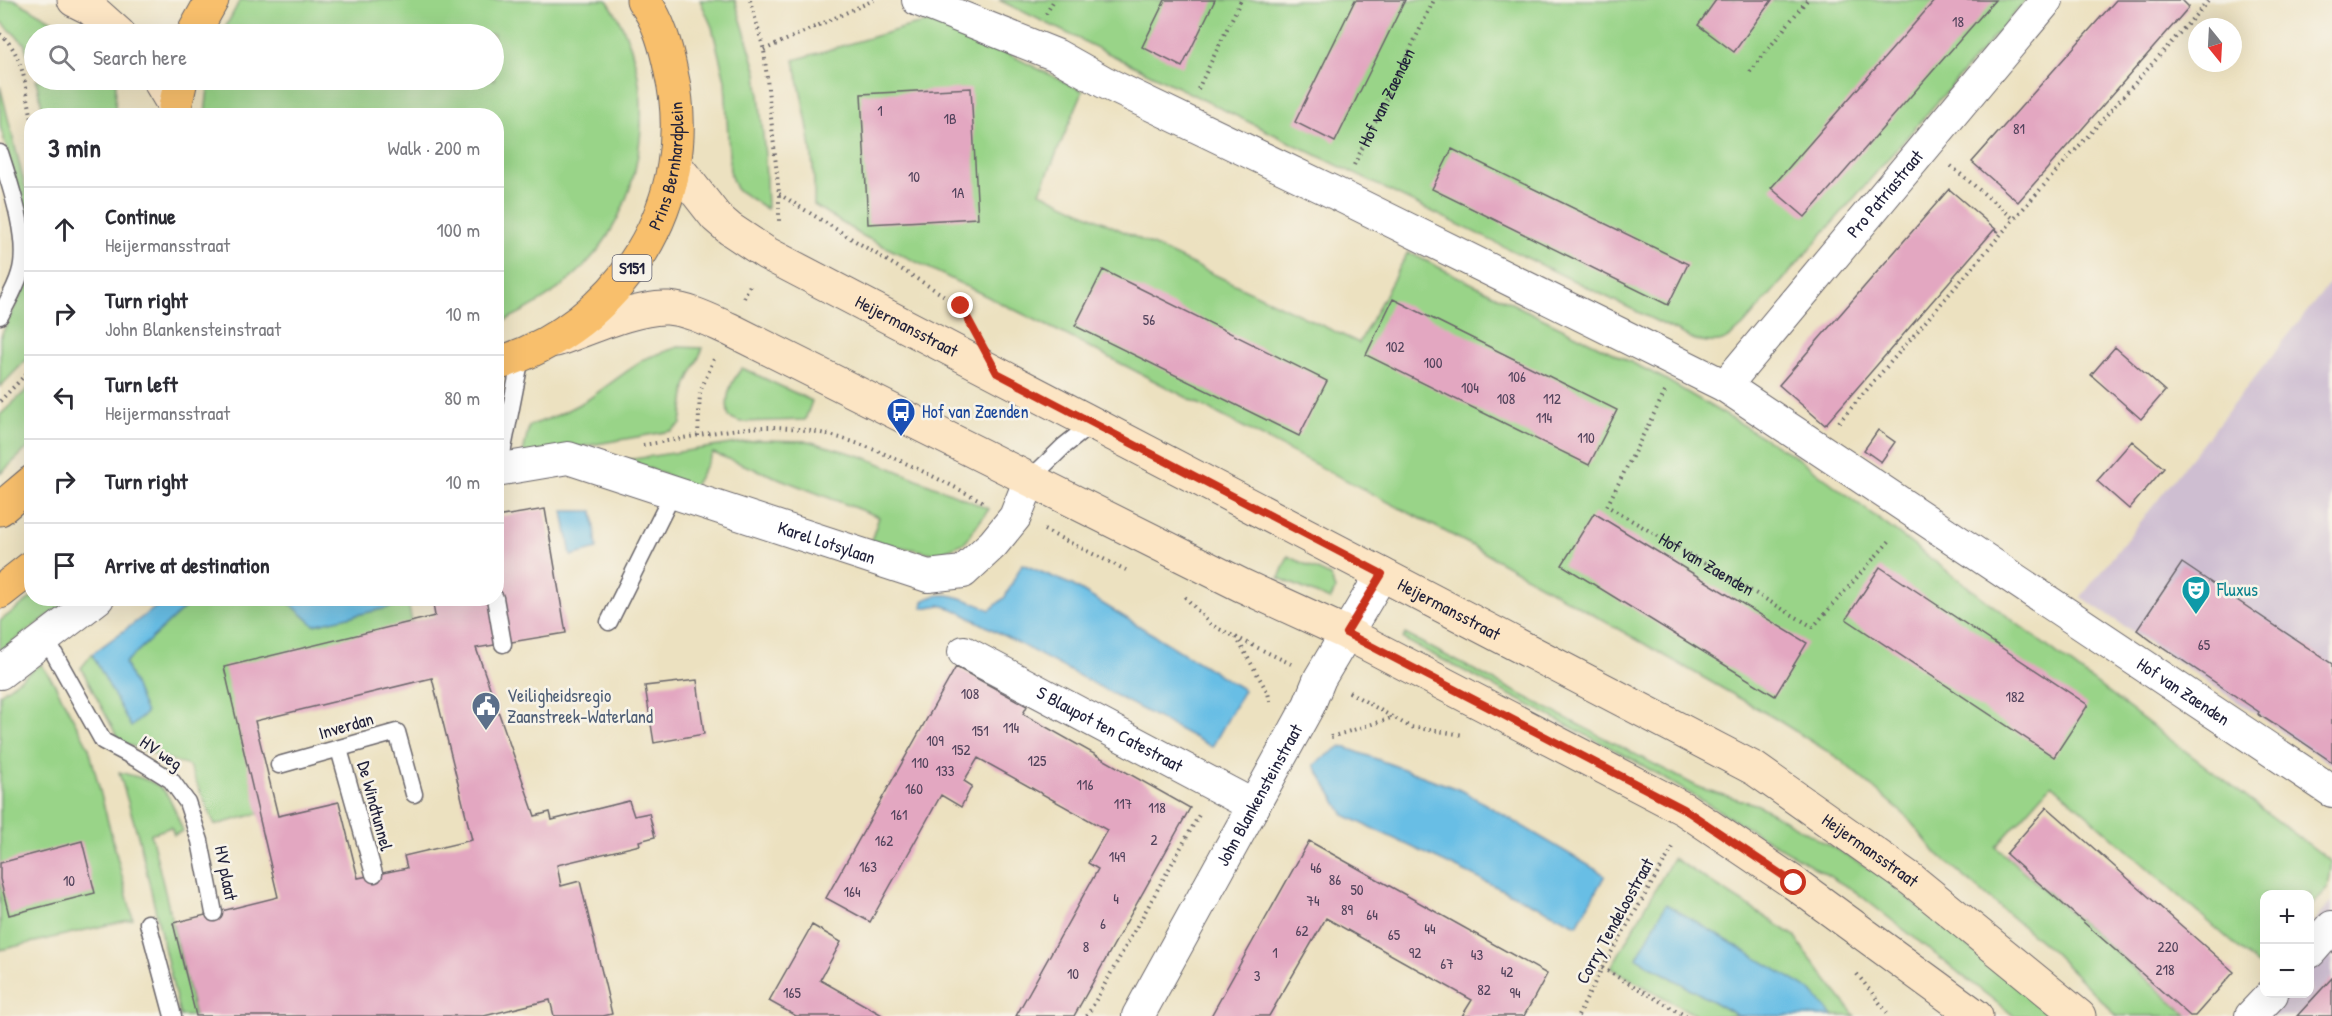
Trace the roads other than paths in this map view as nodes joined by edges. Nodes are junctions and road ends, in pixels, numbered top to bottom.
1 (74, 0) edge
2 (213, 0) edge
3 (918, 0) edge
4 (2047, 0) edge
5 (646, 3) edge
6 (108, 24) edge
7 (200, 24) edge
8 (0, 153) edge
9 (676, 166) junction
10 (0, 316) edge
11 (551, 342) junction
12 (509, 360) edge
13 (1725, 386) junction
14 (504, 411) edge
15 (1093, 423) junction
16 (504, 472) edge
17 (1030, 479) junction
18 (24, 489) edge
19 (673, 493) junction
20 (0, 509) edge
21 (24, 573) edge
22 (1382, 574) junction
23 (0, 592) edge
24 (88, 606) edge
25 (496, 606) edge
26 (609, 622) dead end
27 (1346, 633) junction
28 (46, 639) junction
29 (503, 644) dead end
30 (964, 652) dead end
31 (0, 673) edge
32 (339, 749) junction
33 (279, 765) dead end
34 (2332, 791) edge
35 (414, 794) dead end
36 (1254, 806) junction
37 (200, 840) joint
38 (374, 874) dead end
39 (214, 913) dead end
40 (148, 922) dead end
41 (2332, 927) edge
42 (2314, 947) edge
43 (2267, 998) edge
44 (173, 1016) edge
45 (1138, 1016) edge
46 (1976, 1016) edge
47 (2079, 1016) edge
48 (2251, 1016) edge

1 - 6 main road
2 - 7 main road
3 - 13 street, Hof van Zaenden
4 - 13 street, Pro Patriastraat
5 - 9 main road, Prins Bernhardplein / S151
8 - 10 lane
9 - 11 main road, Prins Bernhardplein / S151
9 - 15 main road, Heijermansstraat
11 - 12 main road, Prins Bernhardplein / S151
11 - 17 main road
12 - 14 lane
13 - 34 street, Hof van Zaenden
15 - 17 lane, Karel Lotsylaan
15 - 22 main road, Heijermansstraat
16 - 19 street, Karel Lotsylaan
17 - 19 street, Karel Lotsylaan
17 - 27 main road
18 - 20 main road
19 - 26 lane
21 - 23 main road
22 - 27 street, John Blankensteinstraat
22 - 47 main road, Heijermansstraat
24 - 28 street
25 - 29 lane
27 - 36 street, John Blankensteinstraat
27 - 46 main road
28 - 31 street
28 - 37 lane, HV weg
30 - 36 street, S Blaupot ten Catestraat
32 - 33 lane, Inverdan
32 - 35 lane, Inverdan
32 - 38 lane, De Windtunnel
36 - 45 street, John Blankensteinstraat
37 - 39 lane, HV plaat
40 - 44 lane
41 - 42 street
43 - 48 street

